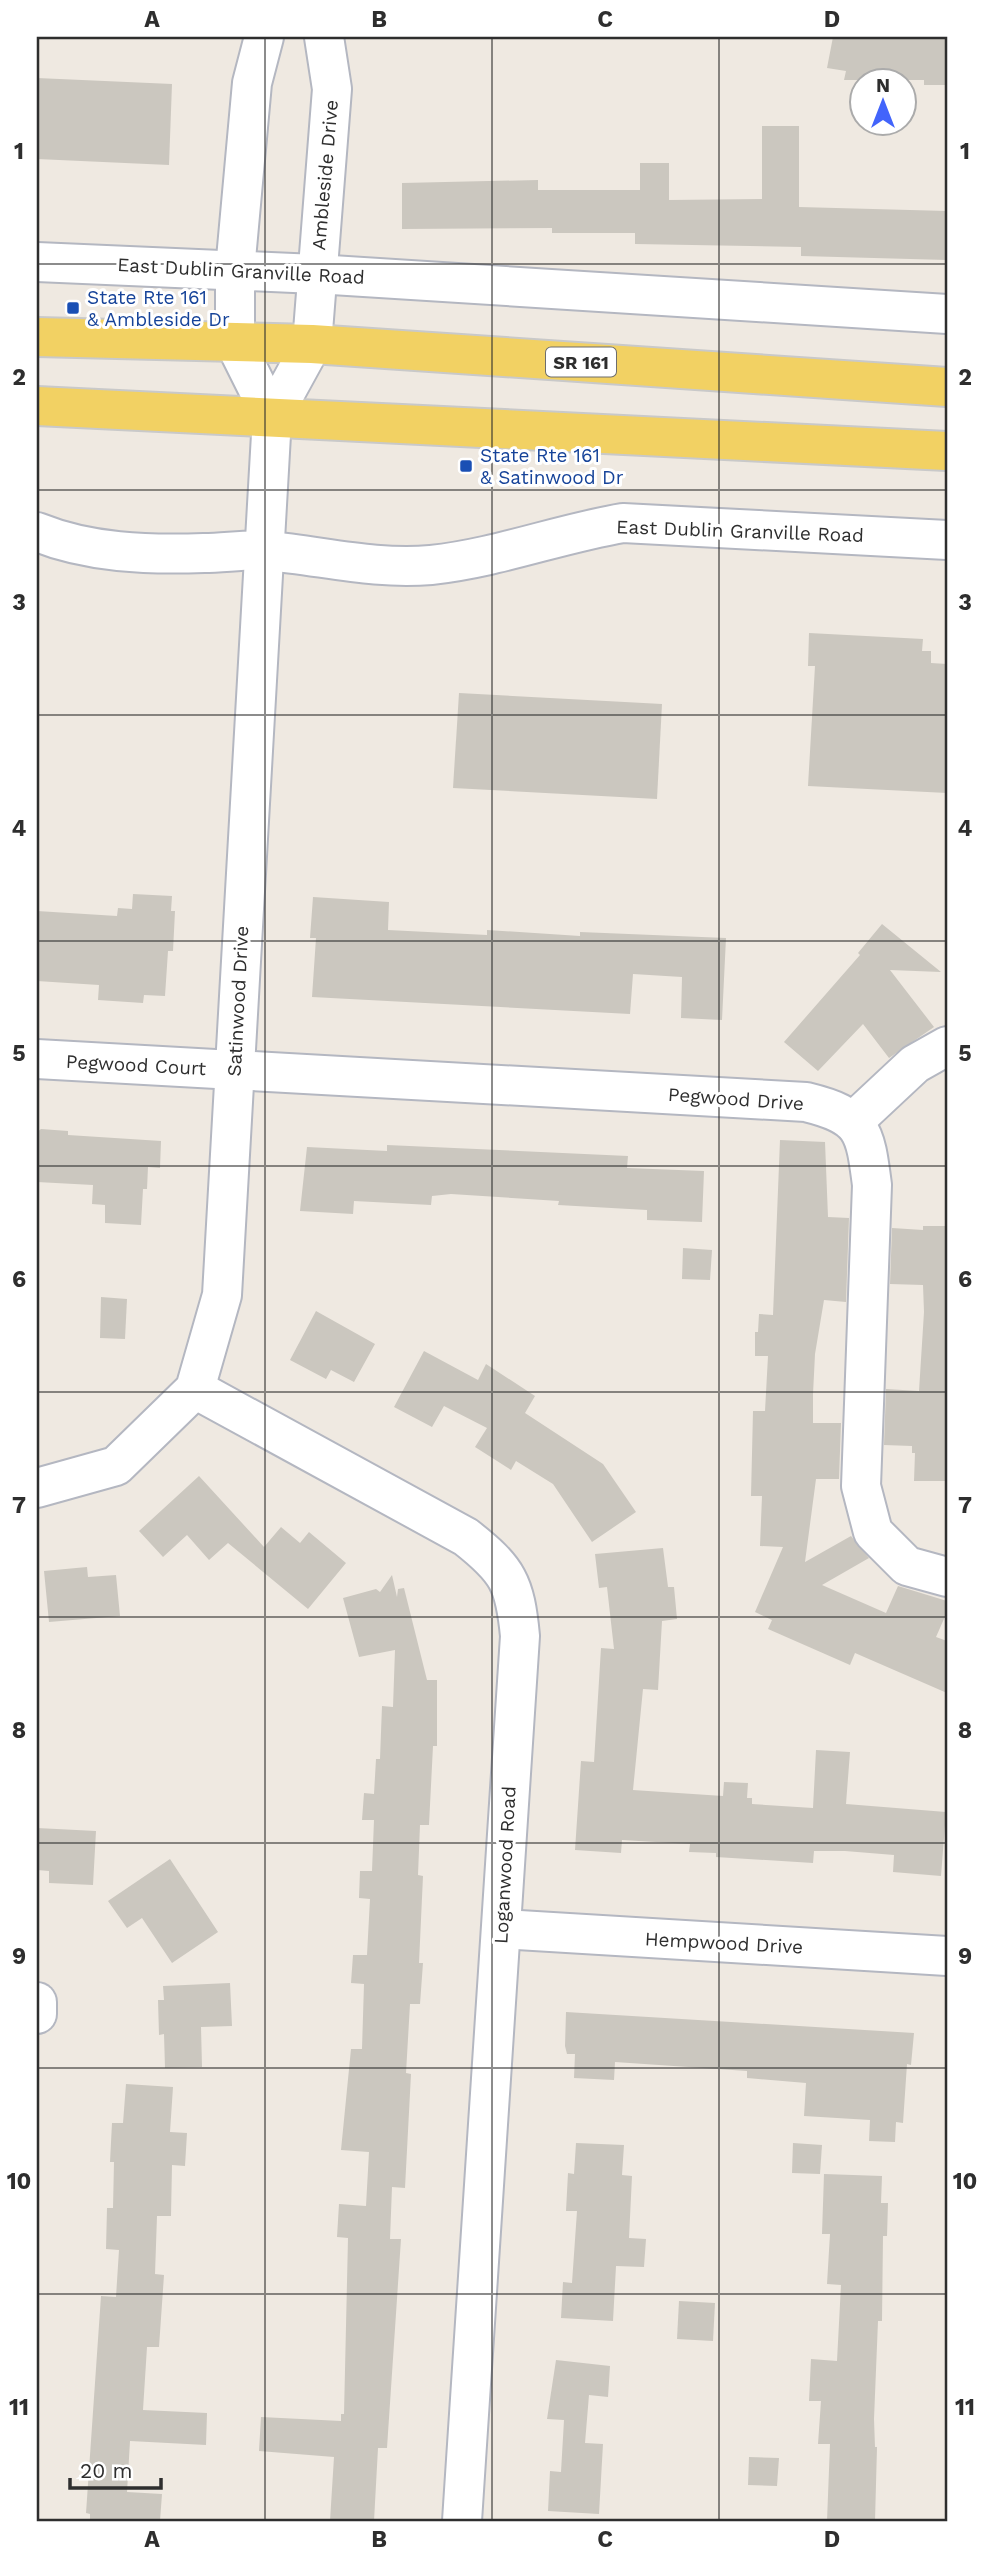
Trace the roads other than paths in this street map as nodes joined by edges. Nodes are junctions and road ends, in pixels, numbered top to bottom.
1 (264, 37) edge
2 (324, 37) edge
3 (37, 262) edge
4 (235, 270) junction
5 (316, 274) junction
6 (947, 314) edge
7 (37, 337) edge
8 (235, 343) junction
9 (312, 344) junction
10 (947, 387) edge
11 (37, 406) edge
12 (272, 417) junction
13 (947, 451) edge
14 (37, 531) edge
15 (947, 540) edge
16 (264, 550) junction
17 (947, 1046) edge
18 (37, 1059) edge
19 (235, 1070) junction
20 (854, 1121) junction
21 (195, 1389) junction
22 (37, 1488) edge
23 (947, 1577) edge
24 (502, 1929) junction
25 (947, 1956) edge
26 (37, 2002) edge
27 (37, 2014) edge
28 (462, 2521) edge

1 - 4 street
2 - 5 street, Ambleside Drive
3 - 4 street, East Dublin Granville Road
4 - 5 street, East Dublin Granville Road
4 - 8 street
5 - 6 street, East Dublin Granville Road
5 - 9 street, Ambleside Drive
7 - 8 main road, SR 161
8 - 9 main road, SR 161
8 - 12 street
9 - 10 main road, SR 161
9 - 12 street, Ambleside Drive
11 - 12 main road
12 - 13 main road
12 - 16 street, Satinwood Drive
14 - 16 street, East Dublin Granville Road
15 - 16 street, East Dublin Granville Road
16 - 19 street, Satinwood Drive
17 - 20 street
18 - 19 street, Pegwood Court
19 - 20 street, Pegwood Drive
19 - 21 street, Satinwood Drive
20 - 23 street
21 - 22 street, Satinwood Drive
21 - 24 street, Loganwood Road
24 - 25 street, Hempwood Drive
24 - 28 street, Loganwood Road
26 - 27 street

